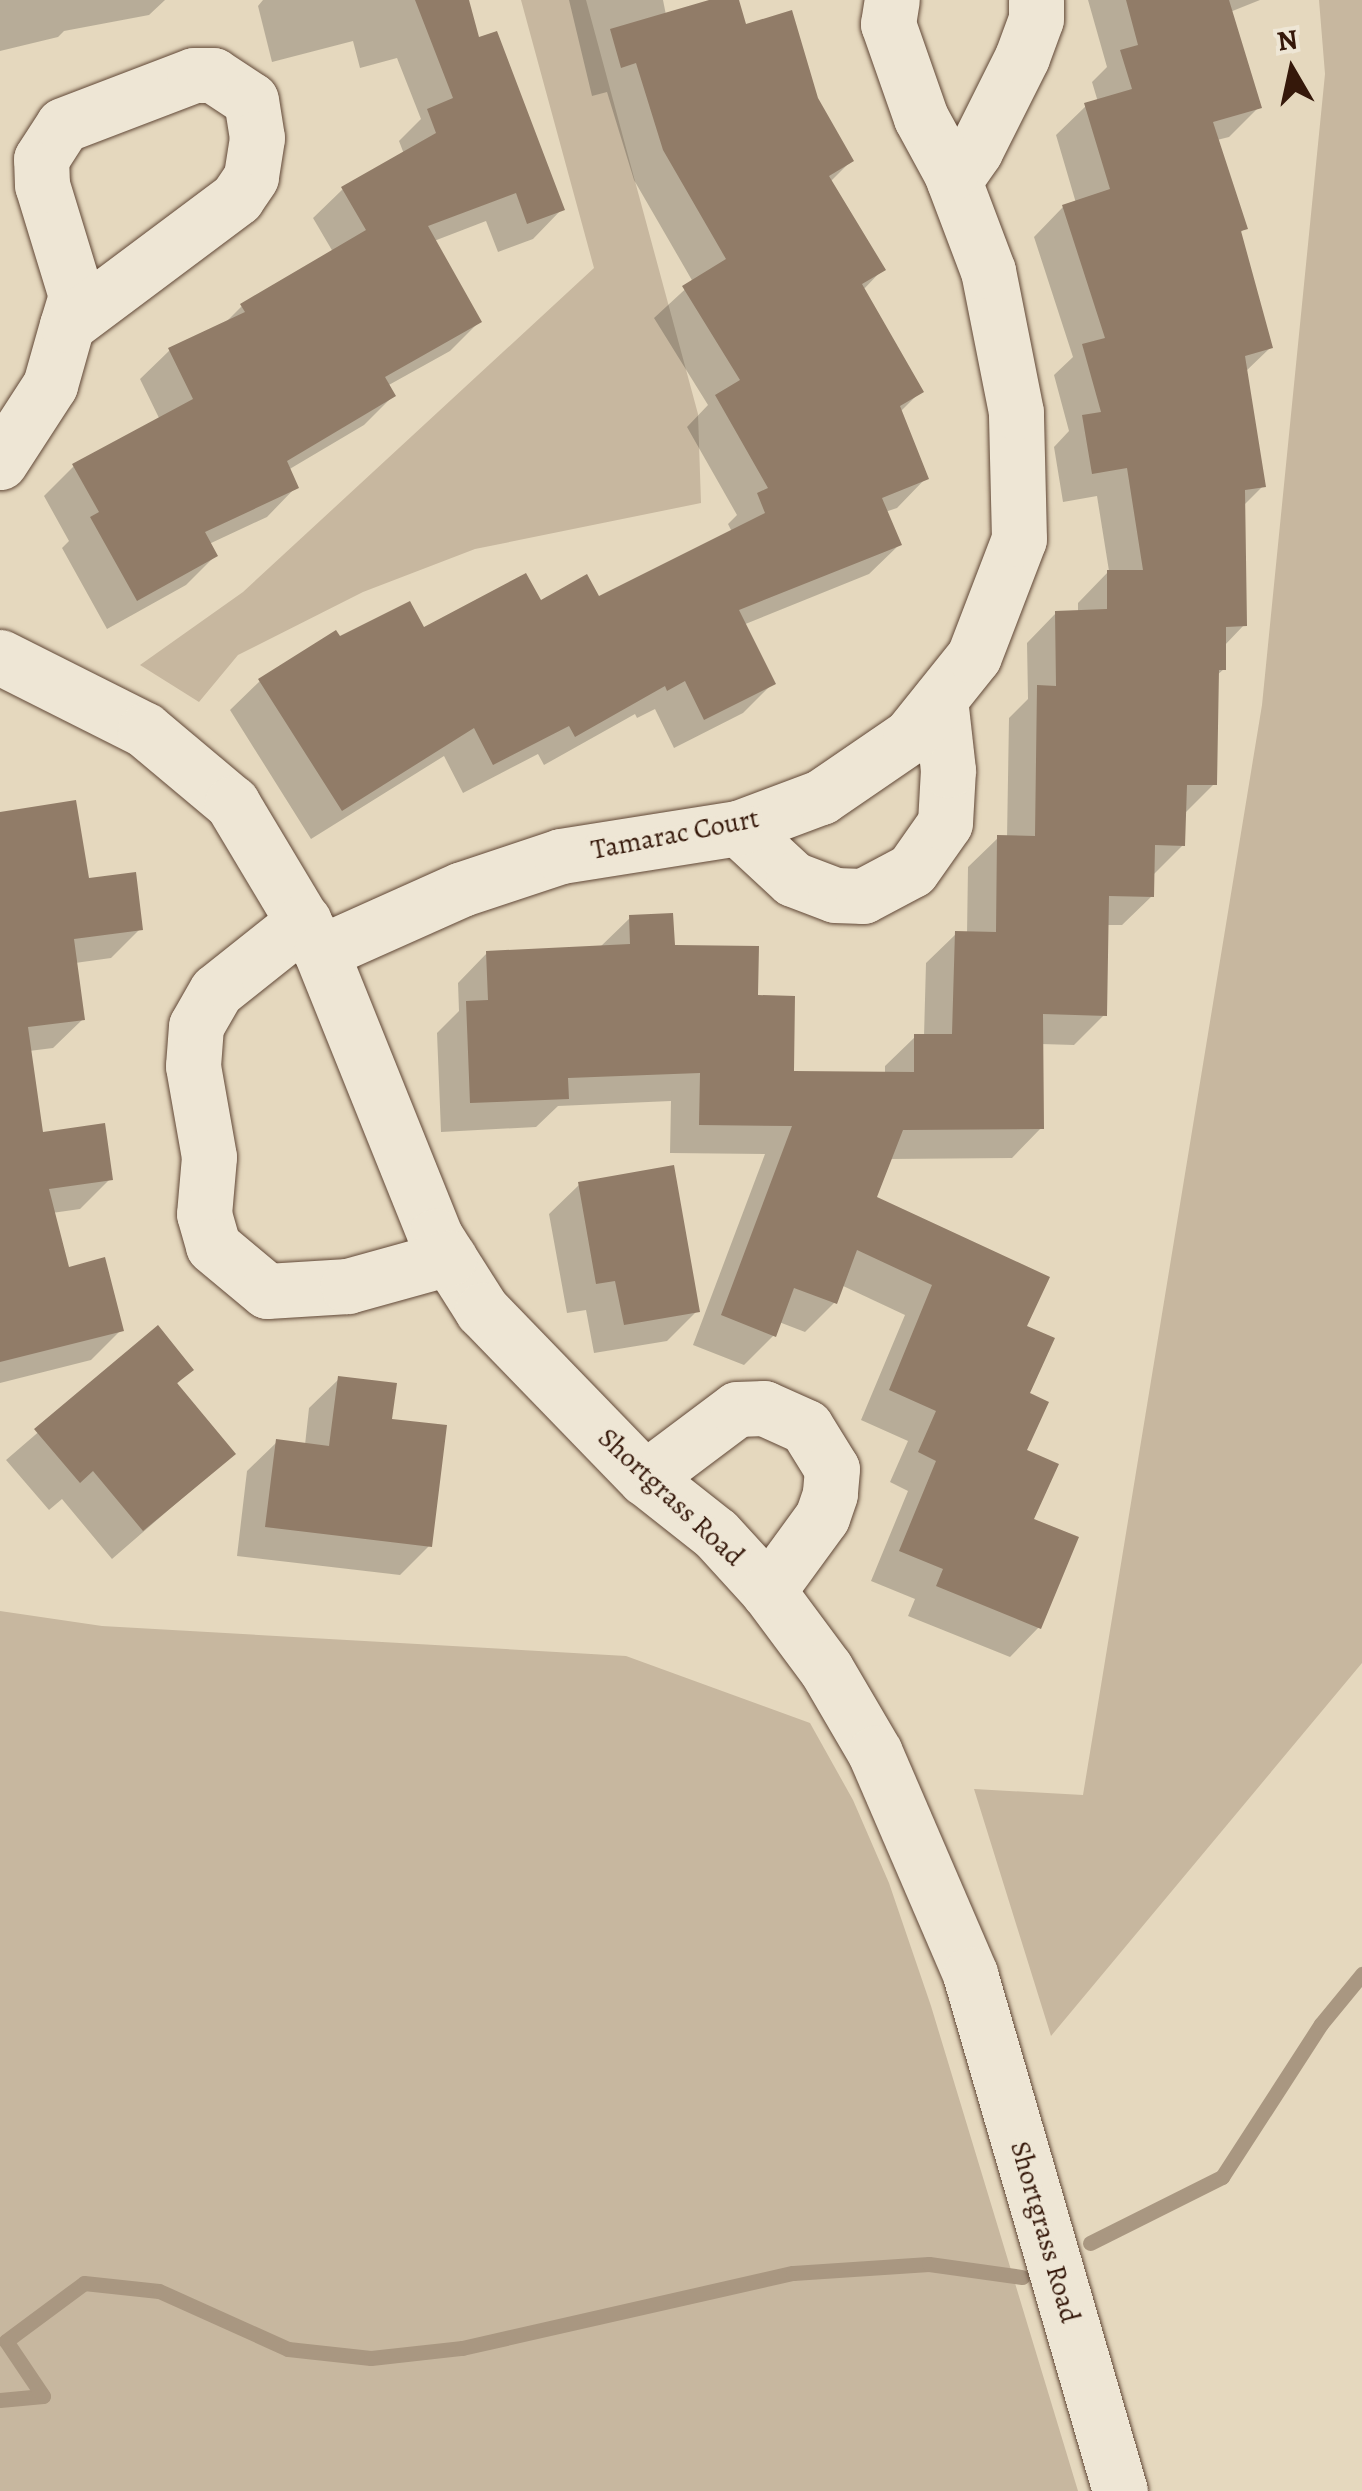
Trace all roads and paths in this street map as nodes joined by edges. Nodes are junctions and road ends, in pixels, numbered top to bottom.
1 (892, 0) edge
2 (1036, 0) edge
3 (954, 180) junction
4 (67, 325) junction
5 (0, 462) edge
6 (0, 657) edge
7 (940, 699) junction
8 (738, 828) junction
9 (312, 936) junction
10 (449, 1258) junction
11 (645, 1478) junction
12 (768, 1591) junction
13 (1120, 2491) edge

1 - 3 street, Tamarac Court
2 - 3 street
3 - 7 street, Tamarac Court
4 - 4 street
4 - 5 street
6 - 9 street, Shortgrass Road
7 - 8 street, Tamarac Court
7 - 8 street
8 - 9 street, Tamarac Court
9 - 10 street, Shortgrass Road
9 - 10 street, Tamarac Court
10 - 11 street, Shortgrass Road
11 - 12 street, Shortgrass Road
11 - 12 street
12 - 13 street, Shortgrass Road

